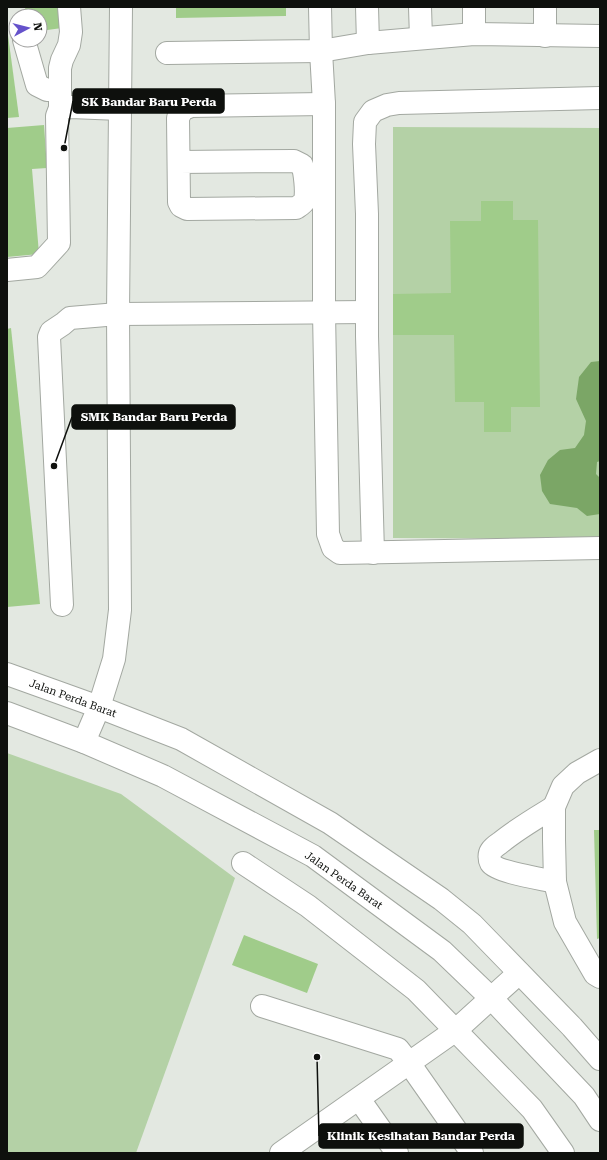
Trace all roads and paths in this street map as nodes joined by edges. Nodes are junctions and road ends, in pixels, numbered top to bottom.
1 (69, 7) edge
2 (121, 7) edge
3 (320, 7) edge
4 (367, 7) edge
5 (420, 7) edge
6 (474, 7) edge
7 (545, 7) edge
8 (474, 34) junction
9 (545, 36) junction
10 (600, 36) edge
11 (421, 38) junction
12 (368, 43) junction
13 (26, 48) edge
14 (321, 51) junction
15 (167, 53) dead end
16 (600, 98) edge
17 (60, 99) junction
18 (324, 104) junction
19 (120, 109) junction
20 (179, 162) junction
21 (7, 270) edge
22 (324, 312) junction
23 (367, 312) junction
24 (118, 314) junction
25 (600, 548) edge
26 (373, 552) junction
27 (62, 605) dead end
28 (7, 674) edge
29 (99, 706) junction
30 (7, 713) edge
31 (84, 742) junction
32 (600, 760) edge
33 (554, 807) junction
34 (243, 863) dead end
35 (555, 882) junction
36 (519, 973) junction
37 (600, 977) edge
38 (492, 999) junction
39 (262, 1006) dead end
40 (456, 1030) junction
41 (600, 1059) edge
42 (409, 1063) junction
43 (359, 1098) junction
44 (600, 1120) edge
45 (281, 1153) edge
46 (397, 1153) edge
47 (472, 1153) edge
48 (563, 1153) edge

1 - 17 street
2 - 19 street
3 - 14 street
4 - 12 street
5 - 11 street
6 - 8 street
7 - 9 street
8 - 9 street
8 - 11 street
9 - 10 street
11 - 12 street
12 - 14 street
13 - 17 street
14 - 15 street
14 - 18 street
16 - 23 street
17 - 19 street
17 - 21 street
18 - 20 street
18 - 22 street
19 - 24 street
20 - 20 street
22 - 23 street
22 - 24 street
22 - 26 street
23 - 26 street
24 - 27 street
24 - 29 street
25 - 26 street
28 - 29 street, Jalan Perda Barat
29 - 31 street
29 - 36 street, Jalan Perda Barat
30 - 31 street, Jalan Perda Barat
31 - 38 street, Jalan Perda Barat
32 - 33 street
33 - 35 street
33 - 35 street
34 - 40 street
35 - 37 street
36 - 38 street
36 - 41 street, Jalan Perda Barat
38 - 40 street
38 - 44 street, Jalan Perda Barat
39 - 42 street
40 - 42 street
40 - 48 street
42 - 43 street
42 - 47 street
43 - 45 street
43 - 46 street

